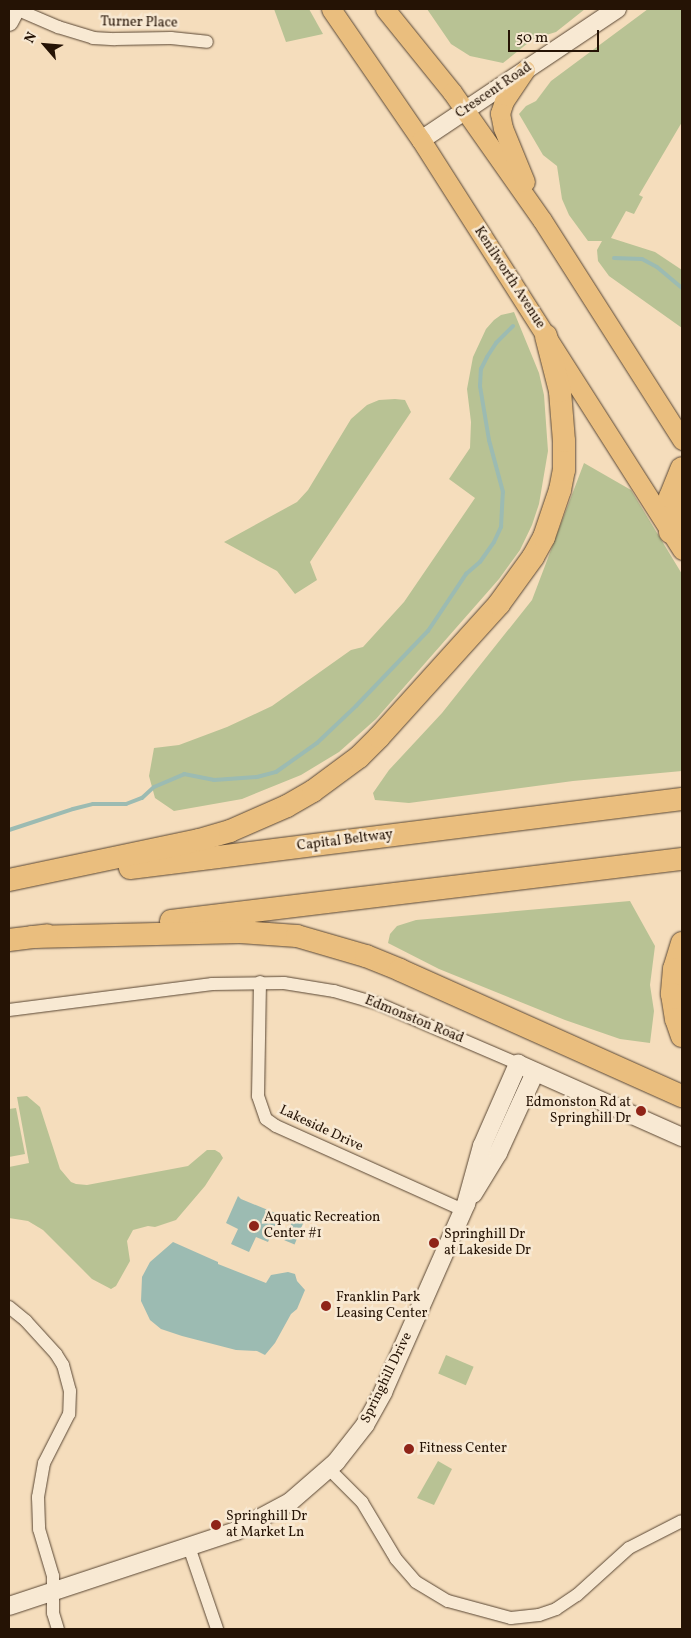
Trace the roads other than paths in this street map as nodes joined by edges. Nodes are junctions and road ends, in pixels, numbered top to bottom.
1 (16, 9) edge
2 (331, 9) edge
3 (385, 9) edge
4 (617, 9) edge
5 (9, 22) edge
6 (207, 42) dead end
7 (525, 70) junction
8 (464, 110) junction
9 (421, 140) junction
10 (542, 220) junction
11 (546, 336) junction
12 (682, 440) edge
13 (682, 468) edge
14 (676, 541) edge
15 (682, 799) edge
16 (682, 859) edge
17 (9, 882) edge
18 (32, 937) junction
19 (9, 940) edge
20 (682, 943) edge
21 (260, 982) junction
22 (9, 1010) edge
23 (682, 1036) edge
24 (518, 1064) junction
25 (534, 1072) junction
26 (682, 1096) edge
27 (682, 1137) edge
28 (465, 1207) junction
29 (9, 1307) edge
30 (330, 1469) junction
31 (682, 1521) edge
32 (190, 1548) junction
33 (52, 1592) junction
34 (9, 1606) edge
35 (511, 1624) edge
36 (58, 1629) edge
37 (217, 1629) edge

1 - 5 street
1 - 6 street, Turner Place
2 - 9 main road, Kenilworth Avenue
3 - 8 main road
4 - 7 street, Crescent Road
7 - 8 street, Crescent Road
7 - 10 main road
8 - 9 street, Crescent Road
8 - 10 main road
9 - 11 main road, Kenilworth Avenue
10 - 12 main road
11 - 14 main road, Kenilworth Avenue
11 - 17 highway
13 - 14 highway
15 - 17 highway, Capital Beltway
16 - 18 highway
18 - 19 highway
18 - 26 highway
20 - 23 highway
21 - 22 street, Edmonston Road
21 - 24 street, Edmonston Road
21 - 28 street, Lakeside Drive
24 - 25 street, Edmonston Road
24 - 28 street, Springhill Drive
25 - 27 street, Edmonston Road
25 - 28 street, Springhill Drive
28 - 30 street, Springhill Drive
29 - 33 street
30 - 32 street, Springhill Drive
30 - 35 street
31 - 35 street
32 - 33 street, Springhill Drive
32 - 37 street
33 - 34 street, Springhill Drive
33 - 36 street

